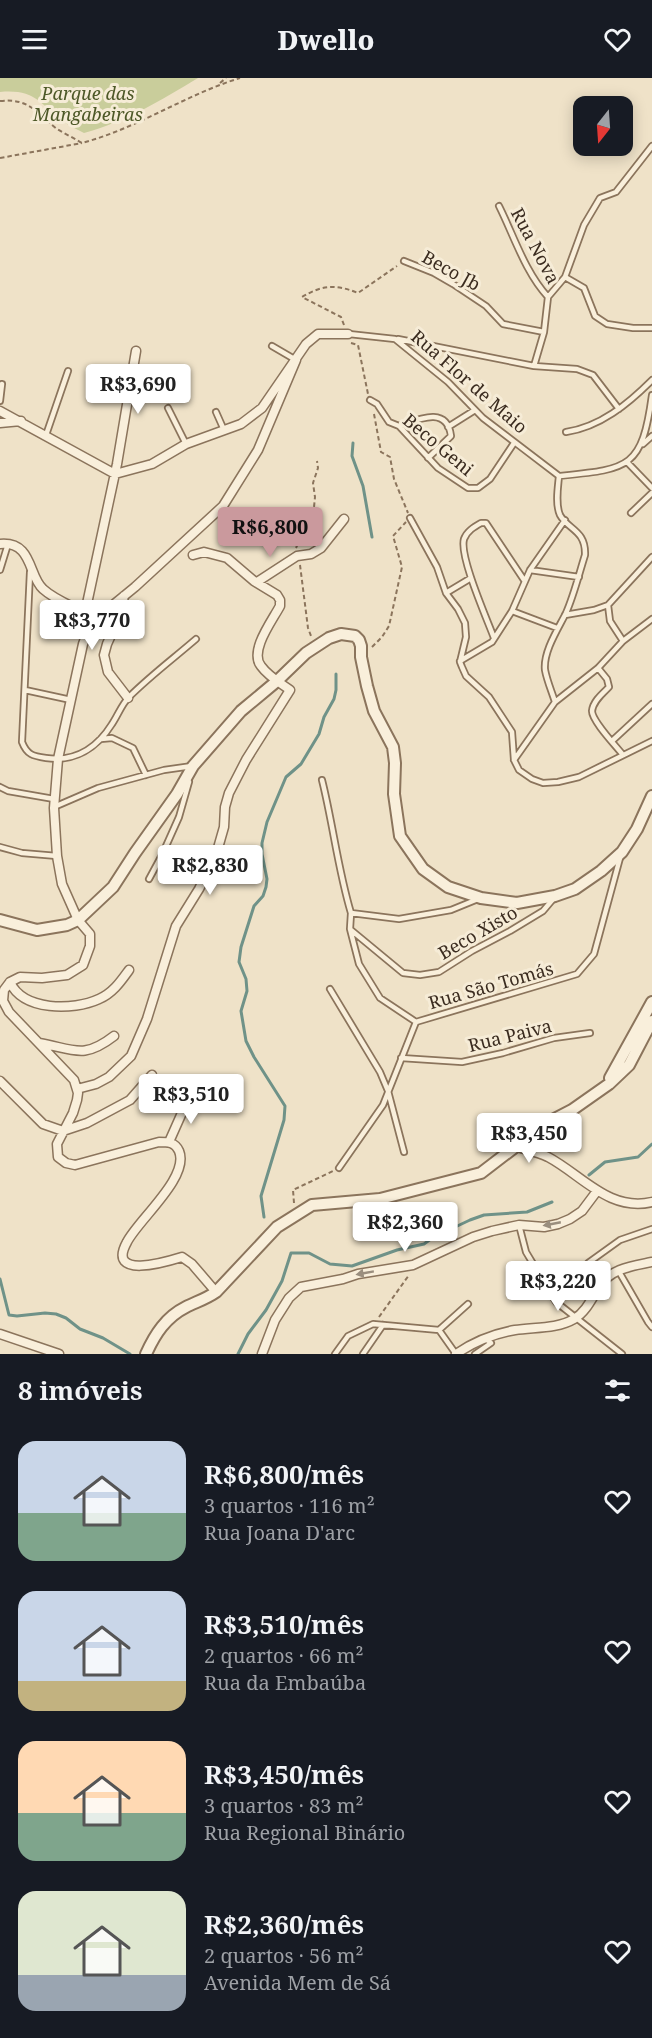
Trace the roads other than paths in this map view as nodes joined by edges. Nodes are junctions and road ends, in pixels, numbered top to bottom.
1 (652, 146) edge
2 (499, 206) dead end
3 (404, 261) road end
4 (565, 277) junction
5 (548, 297) junction
6 (652, 328) edge
7 (544, 332) junction
8 (348, 334) joint
9 (395, 339) junction
10 (272, 346) dead end
11 (136, 351) dead end
12 (296, 360) junction
13 (534, 366) junction
14 (68, 371) dead end
15 (652, 380) edge
16 (2, 384) dead end
17 (652, 394) edge
18 (370, 400) road end
19 (0, 401) edge
20 (168, 408) dead end
21 (618, 409) junction
22 (475, 410) junction
23 (0, 411) edge
24 (216, 412) dead end
25 (21, 421) junction
26 (0, 423) edge
27 (399, 426) junction
28 (448, 427) junction
29 (224, 430) junction
30 (566, 432) dead end
31 (46, 435) junction
32 (652, 436) edge
33 (514, 443) junction
34 (186, 444) junction
35 (640, 447) junction
36 (428, 458) junction
37 (627, 462) junction
38 (115, 474) junction
39 (558, 476) junction
40 (652, 488) edge
41 (652, 493) edge
42 (631, 513) dead end
43 (410, 518) road end
44 (344, 519) dead end
45 (565, 520) junction
46 (4, 544) edge
47 (192, 555) dead end
48 (652, 557) edge
49 (31, 564) junction
50 (0, 570) edge
51 (530, 570) junction
52 (579, 577) junction
53 (471, 578) junction
54 (524, 580) junction
55 (257, 582) junction
56 (446, 593) junction
57 (124, 596) junction
58 (608, 605) junction
59 (512, 611) junction
60 (85, 614) junction
61 (565, 615) junction
62 (652, 618) edge
63 (91, 623) junction
64 (557, 628) junction
65 (494, 638) junction
66 (196, 639) dead end
67 (623, 641) junction
68 (460, 662) junction
69 (598, 668) junction
70 (277, 681) junction
71 (25, 690) junction
72 (128, 698) junction
73 (71, 700) junction
74 (555, 702) junction
75 (652, 704) edge
76 (101, 739) junction
77 (612, 741) junction
78 (652, 741) edge
79 (623, 755) junction
80 (58, 759) junction
81 (514, 760) junction
82 (193, 766) junction
83 (147, 775) junction
84 (322, 780) dead end
85 (0, 787) edge
86 (652, 796) edge
87 (54, 803) junction
88 (0, 847) edge
89 (622, 852) junction
90 (57, 856) junction
91 (149, 879) dead end
92 (555, 896) junction
93 (481, 897) junction
94 (351, 914) junction
95 (0, 920) edge
96 (78, 920) junction
97 (350, 929) junction
98 (129, 970) dead end
99 (10, 982) junction
100 (330, 989) dead end
101 (652, 1002) edge
102 (652, 1021) edge
103 (416, 1022) junction
104 (590, 1034) dead end
105 (114, 1035) dead end
106 (39, 1043) junction
107 (401, 1058) junction
108 (625, 1063) junction
109 (152, 1075) dead end
110 (0, 1081) edge
111 (77, 1089) junction
112 (388, 1091) junction
113 (189, 1097) dead end
114 (63, 1131) junction
115 (169, 1142) junction
116 (517, 1147) junction
117 (404, 1152) dead end
118 (339, 1168) road end
119 (597, 1191) junction
120 (652, 1202) edge
121 (519, 1225) junction
122 (652, 1229) edge
123 (652, 1262) edge
124 (588, 1263) dead end
125 (618, 1270) junction
126 (216, 1292) junction
127 (468, 1304) dead end
128 (575, 1318) junction
129 (383, 1325) junction
130 (652, 1327) edge
131 (438, 1330) junction
132 (0, 1334) edge
133 (484, 1338) junction
134 (58, 1354) edge
135 (146, 1354) edge
136 (262, 1354) edge
137 (335, 1354) edge
138 (363, 1354) edge
139 (456, 1354) edge
140 (476, 1354) edge
141 (622, 1354) edge

1 - 4 lane
2 - 5 lane, Rua Nova
3 - 7 lane, Beco Jb
4 - 5 lane
4 - 6 lane
5 - 7 lane
7 - 13 lane
8 - 9 lane, Rua Flor de Maio
8 - 12 street, Rua Flor de Maio
9 - 13 lane
9 - 22 lane, Rua Flor de Maio
10 - 12 lane
11 - 38 street
12 - 29 street, Rua Flor de Maio
12 - 57 street
13 - 21 lane
14 - 31 lane
15 - 21 lane
16 - 19 lane
17 - 35 lane
18 - 27 lane, Beco Geni
20 - 34 lane
21 - 30 lane
22 - 28 lane
22 - 33 lane, Rua Flor de Maio
23 - 25 street
24 - 29 lane
25 - 26 street
25 - 31 street
27 - 28 lane
27 - 36 lane, Beco Geni
28 - 36 lane
29 - 34 street, Rua Flor de Maio
31 - 38 street
32 - 35 lane
33 - 36 lane, Beco Geni
33 - 39 lane, Rua Flor de Maio
34 - 38 street, Rua Flor de Maio
35 - 37 lane
37 - 39 lane
37 - 40 lane
38 - 60 street
39 - 45 lane
41 - 42 lane
43 - 56 lane
44 - 55 street
45 - 51 lane
45 - 52 lane
46 - 49 street
46 - 50 lane
47 - 55 street
48 - 58 lane
49 - 60 street
49 - 71 lane
51 - 52 lane
51 - 54 lane
52 - 61 lane
53 - 54 lane
53 - 56 lane
53 - 65 lane
54 - 59 lane
55 - 70 street
56 - 68 lane
57 - 63 street
57 - 72 street
58 - 61 lane
58 - 67 lane
59 - 64 lane
59 - 65 lane
60 - 63 street
61 - 64 lane
62 - 67 lane
63 - 73 street
64 - 74 lane
65 - 68 lane
66 - 72 lane
67 - 69 lane
68 - 81 lane
69 - 74 lane
69 - 77 lane
70 - 82 street
70 - 93 street
70 - 111 street
71 - 73 lane
71 - 80 lane
72 - 76 lane
73 - 80 street
74 - 81 lane
75 - 77 lane
76 - 80 lane
76 - 83 lane
77 - 79 lane
78 - 79 lane
79 - 81 lane
80 - 87 street
82 - 83 lane
82 - 91 lane
82 - 96 street
83 - 87 lane
84 - 94 lane, Rua São Tomás
85 - 87 lane
86 - 89 street
87 - 90 street
88 - 90 lane
89 - 92 street
89 - 103 lane, Rua São Tomás
90 - 96 street
92 - 93 street
92 - 97 lane, Beco Xisto
93 - 94 lane
94 - 97 lane, Rua São Tomás
95 - 96 street
96 - 99 street
97 - 103 lane, Rua São Tomás
98 - 99 street
99 - 106 street
100 - 112 lane
101 - 108 street
102 - 108 street
103 - 107 lane
104 - 107 lane, Rua Paiva
105 - 106 street
106 - 111 street
107 - 112 lane
108 - 116 street
109 - 114 street
110 - 114 street
111 - 114 street
112 - 117 lane
112 - 118 lane
113 - 115 street
114 - 115 street
115 - 126 street
116 - 119 street
116 - 126 street
119 - 120 street
119 -> 121 street
121 - 128 lane
121 -> 136 street
122 - 124 lane
123 - 125 street
125 - 128 street
125 - 130 lane
126 - 135 street
127 - 131 lane
128 - 133 street
128 - 141 lane
129 - 131 lane
129 - 137 lane
129 - 138 lane
131 - 139 lane
132 - 134 street
133 - 139 street
133 - 140 lane

